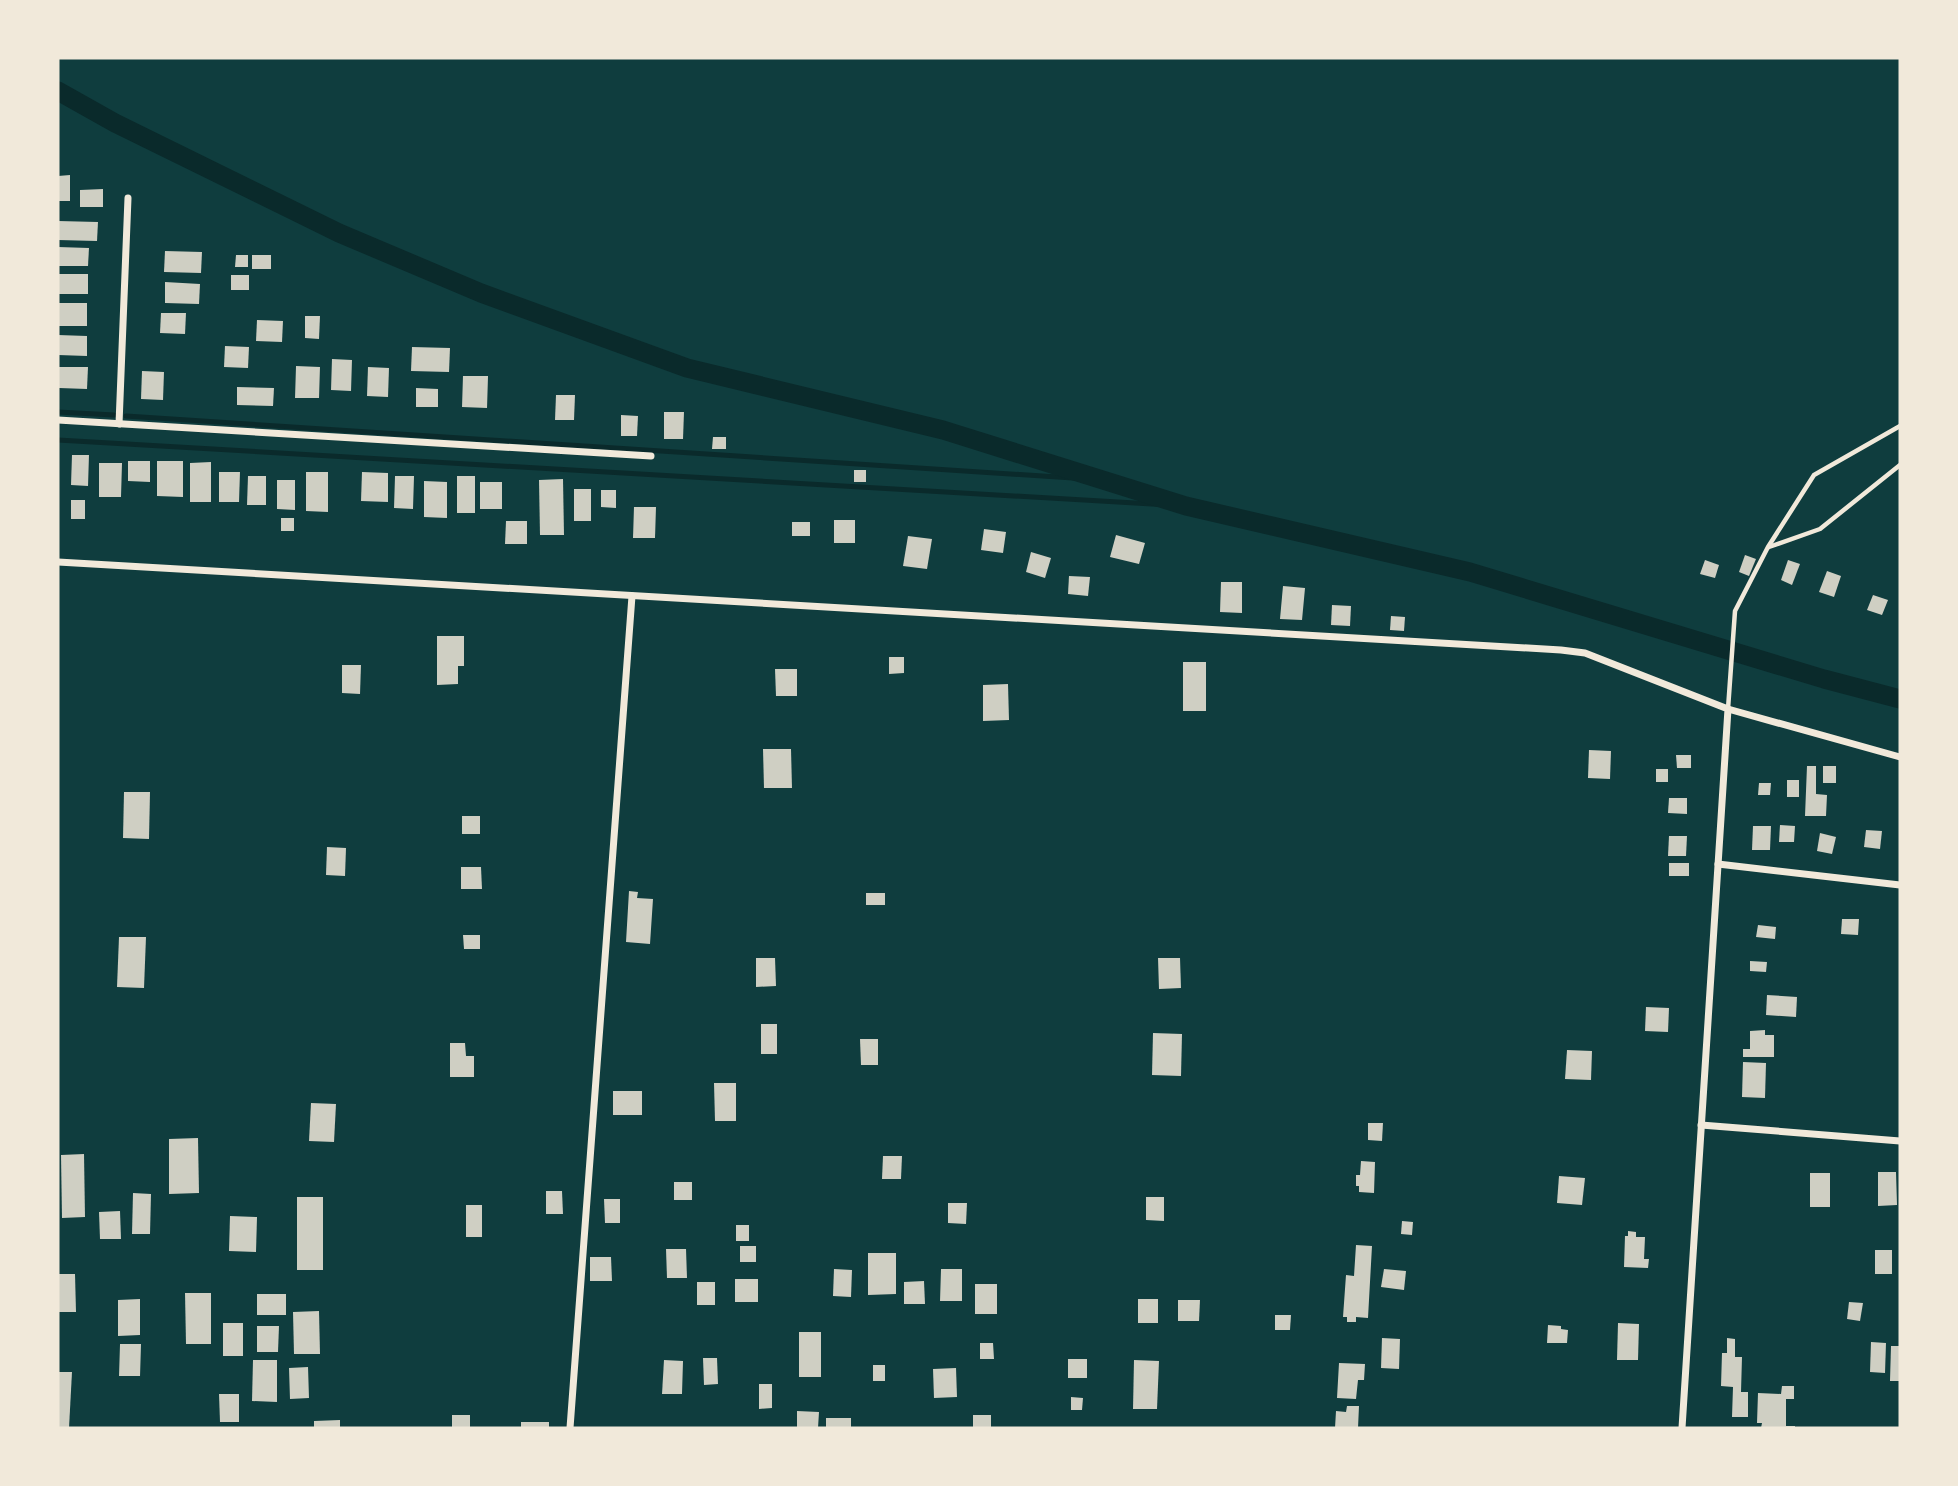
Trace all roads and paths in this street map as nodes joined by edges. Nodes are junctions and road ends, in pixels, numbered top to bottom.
1 (128, 198) dead end
2 (58, 420) edge
3 (119, 424) junction
4 (1900, 426) edge
5 (651, 456) dead end
6 (1900, 465) edge
7 (1768, 547) junction
8 (58, 562) edge
9 (632, 596) junction
10 (1728, 709) junction
11 (1900, 757) edge
12 (1718, 864) junction
13 (1900, 885) edge
14 (1701, 1125) junction
15 (1900, 1141) edge
16 (570, 1428) edge
17 (1682, 1428) edge

1 - 3 street
2 - 3 street
3 - 5 street
4 - 7 lane
6 - 7 lane
7 - 10 lane
8 - 9 street
9 - 10 street
9 - 16 street
10 - 11 street
10 - 12 street
12 - 13 street
12 - 14 street
14 - 15 street
14 - 17 street

